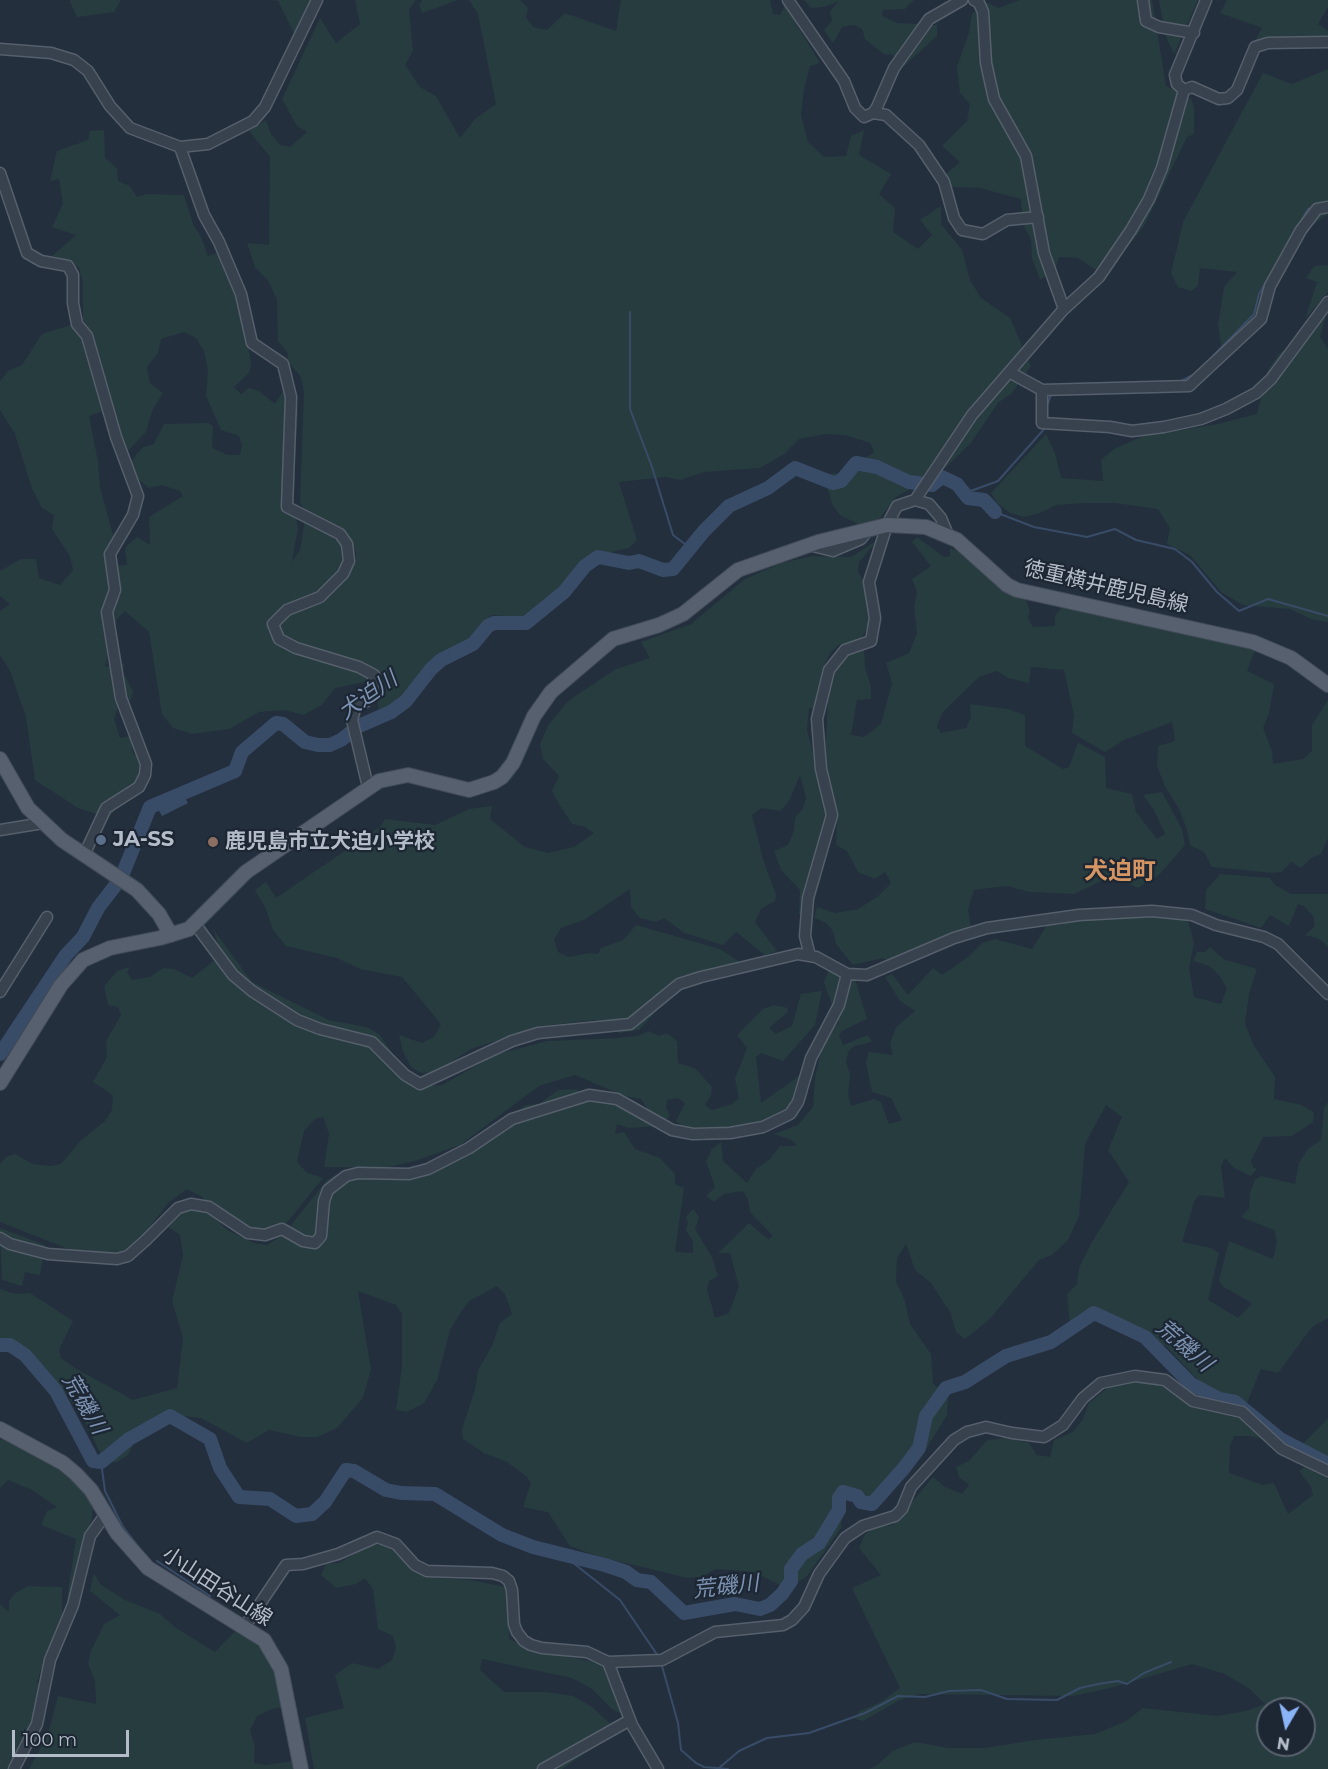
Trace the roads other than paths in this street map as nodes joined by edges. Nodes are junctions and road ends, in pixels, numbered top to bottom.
1 (317, 0) edge
2 (788, 0) edge
3 (962, 0) edge
4 (974, 0) edge
5 (1143, 0) edge
6 (1206, 0) edge
7 (1194, 33) junction
8 (1328, 42) edge
9 (0, 49) edge
10 (1184, 90) junction
11 (873, 113) junction
12 (180, 147) junction
13 (0, 172) edge
14 (1328, 207) edge
15 (1038, 217) junction
16 (1328, 302) edge
17 (1064, 309) junction
18 (1011, 373) junction
19 (1042, 390) junction
20 (915, 500) junction
21 (887, 525) junction
22 (948, 535) junction
23 (1328, 686) edge
24 (0, 759) edge
25 (368, 787) junction
26 (43, 823) junction
27 (0, 830) edge
28 (84, 855) junction
29 (47, 917) dead end
30 (195, 924) junction
31 (171, 935) junction
32 (810, 956) junction
33 (847, 974) junction
34 (0, 992) edge
35 (1328, 994) edge
36 (2, 1077) edge
37 (0, 1238) edge
38 (0, 1429) edge
39 (1328, 1472) edge
40 (105, 1515) junction
41 (244, 1626) junction
42 (608, 1662) junction
43 (630, 1720) junction
44 (14, 1769) edge
45 (301, 1769) edge
46 (543, 1769) edge
47 (658, 1769) edge

1 - 12 street
2 - 11 street
3 - 11 street
4 - 15 street
5 - 7 street
6 - 7 street
7 - 10 street
8 - 10 street
9 - 12 street
10 - 17 street
11 - 15 street
12 - 25 street
13 - 28 street
14 - 19 street
15 - 17 street
16 - 19 street
17 - 18 street
18 - 19 street
18 - 20 street
20 - 21 street
20 - 22 street
21 - 22 main road, 徳重横井鹿児島線
21 - 25 main road, 徳重横井鹿児島線
21 - 32 street
22 - 23 main road, 徳重横井鹿児島線
24 - 26 main road
25 - 30 main road, 徳重横井鹿児島線
26 - 27 street
26 - 28 main road
28 - 31 main road
29 - 34 street
30 - 31 main road, 徳重横井鹿児島線
30 - 32 street
31 - 36 main road
32 - 33 street
33 - 35 street
33 - 37 street
38 - 40 main road, 小山田谷山線
39 - 42 street
40 - 41 main road, 小山田谷山線
40 - 44 street
41 - 42 street
41 - 45 main road, 小山田谷山線
42 - 43 street
43 - 46 street
43 - 47 street

